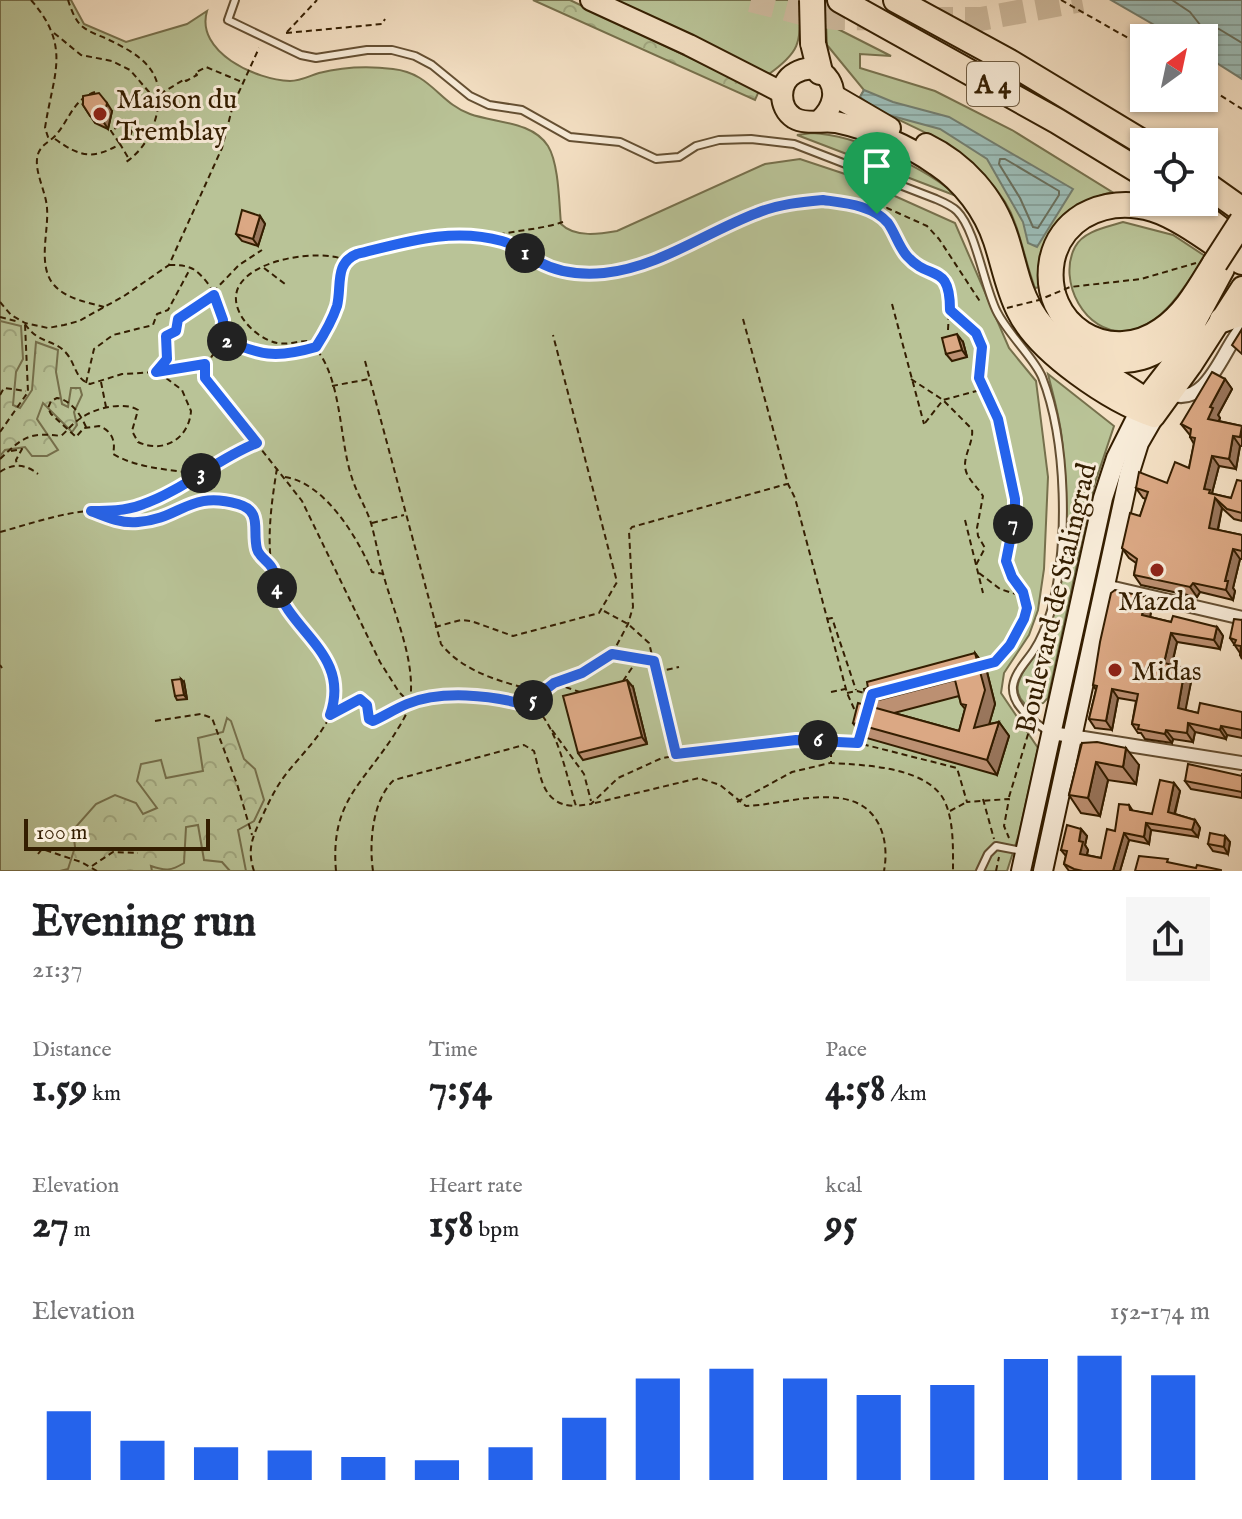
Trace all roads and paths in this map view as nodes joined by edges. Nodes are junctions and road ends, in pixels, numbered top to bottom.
1 (31, 0) edge
2 (68, 0) edge
3 (235, 0) edge
4 (317, 0) edge
5 (591, 0) edge
6 (812, 0) edge
7 (840, 0) edge
8 (896, 0) edge
9 (1061, 0) edge
10 (385, 19) dead end
11 (53, 32) junction
12 (264, 38) junction
13 (1130, 39) edge
14 (820, 72) junction
15 (243, 83) junction
16 (95, 92) edge
17 (781, 92) junction
18 (159, 94) junction
19 (1218, 94) edge
20 (835, 96) junction
21 (1242, 109) edge
22 (157, 113) junction
23 (820, 120) junction
24 (1130, 135) edge
25 (54, 138) junction
26 (49, 140) junction
27 (120, 144) junction
28 (130, 159) junction
29 (126, 162) dead end
30 (1130, 166) edge
31 (1218, 193) edge
32 (1242, 210) edge
33 (877, 214) junction
34 (1203, 216) edge
35 (1242, 221) edge
36 (563, 222) dead end
37 (488, 238) junction
38 (1242, 246) edge
39 (262, 250) dead end
40 (346, 260) junction
41 (169, 265) junction
42 (263, 267) junction
43 (191, 268) junction
44 (285, 284) dead end
45 (1231, 286) edge
46 (213, 294) junction
47 (0, 302) edge
48 (892, 304) dead end
49 (105, 308) junction
50 (950, 310) junction
51 (996, 311) junction
52 (0, 317) edge
53 (743, 319) dead end
54 (25, 323) junction
55 (1195, 328) junction
56 (948, 330) dead end
57 (553, 335) dead end
58 (222, 339) junction
59 (1065, 345) junction
60 (316, 347) junction
61 (365, 361) dead end
62 (205, 364) junction
63 (157, 372) junction
64 (370, 379) junction
65 (911, 379) junction
66 (100, 381) junction
67 (86, 383) junction
68 (332, 386) junction
69 (984, 389) junction
70 (28, 392) junction
71 (0, 395) edge
72 (943, 400) junction
73 (1154, 406) junction
74 (107, 409) junction
75 (82, 417) junction
76 (86, 427) junction
77 (67, 431) junction
78 (0, 432) edge
79 (257, 443) junction
80 (8, 451) junction
81 (0, 459) edge
82 (18, 466) junction
83 (277, 468) junction
84 (0, 472) edge
85 (38, 474) dead end
86 (198, 474) junction
87 (284, 477) junction
88 (788, 484) junction
89 (91, 511) junction
90 (405, 515) junction
91 (965, 520) dead end
92 (371, 524) junction
93 (0, 532) edge
94 (976, 565) junction
95 (272, 569) junction
96 (978, 572) junction
97 (384, 574) junction
98 (1105, 586) junction
99 (983, 593) dead end
100 (1025, 597) junction
101 (602, 610) junction
102 (1242, 618) edge
103 (827, 619) junction
104 (628, 624) junction
105 (435, 627) junction
106 (612, 654) junction
107 (638, 659) junction
108 (654, 661) junction
109 (982, 665) edge
110 (679, 667) dead end
111 (656, 673) junction
112 (554, 683) junction
113 (620, 685) edge
114 (846, 691) junction
115 (857, 691) junction
116 (541, 692) junction
117 (582, 692) edge
118 (831, 692) dead end
119 (872, 694) edge
120 (410, 703) junction
121 (526, 705) junction
122 (857, 714) edge
123 (330, 715) junction
124 (155, 721) dead end
125 (549, 727) junction
126 (1029, 729) dead end
127 (1052, 733) junction
128 (861, 734) edge
129 (1072, 737) junction
130 (831, 740) junction
131 (858, 743) junction
132 (676, 754) junction
133 (831, 763) junction
134 (1242, 763) edge
135 (983, 799) junction
136 (1009, 799) junction
137 (737, 802) junction
138 (967, 802) junction
139 (591, 804) junction
140 (576, 806) junction
141 (949, 811) junction
142 (252, 836) junction
143 (996, 846) junction
144 (138, 853) dead end
145 (38, 854) dead end
146 (1022, 860) edge
147 (91, 867) junction
148 (97, 871) edge
149 (254, 871) edge
150 (336, 871) edge
151 (373, 871) edge
152 (884, 871) edge
153 (953, 871) edge
154 (980, 871) edge
155 (996, 871) edge
156 (1043, 871) edge

1 - 11 path
2 - 18 path
3 - 12 lane
4 - 10 path
5 - 17 main road
6 - 14 highway, bridge
7 - 30 highway, A 4
8 - 24 highway, A 4
9 - 13 path
11 - 22 path
11 - 26 path
12 - 15 path
12 - 51 lane
14 - 17 main road
14 - 20 main road
15 - 18 path
15 - 41 path
16 - 25 path
17 - 23 main road
18 - 22 path
19 - 21 path
20 - 23 main road
20 - 59 main road
22 - 28 path
23 - 73 main road
25 - 26 path
25 - 27 path
26 - 49 path
27 - 27 path
27 - 28 path
28 - 29 path
31 - 32 highway
33 - 37 path
33 - 50 path
33 - 51 path
34 - 38 highway
35 - 45 highway, bridge
36 - 37 path
37 - 40 path
39 - 46 path
40 - 42 path
40 - 60 path
41 - 43 path
41 - 49 path
42 - 44 path
42 - 60 path
43 - 46 path
43 - 67 path
45 - 45 highway
45 - 51 path, bridge
45 - 55 main road, Boulevard de Stalingrad
45 - 73 main road, Boulevard de Stalingrad
46 - 58 path
46 - 63 path
47 - 54 path
48 - 65 path
49 - 54 path
50 - 56 path
50 - 69 path
51 - 127 lane
52 - 54 path
53 - 88 path
54 - 67 path
54 - 70 path
55 - 59 main road
55 - 73 main road, Boulevard de Stalingrad
57 - 101 path
58 - 60 path
58 - 62 path
59 - 73 main road
60 - 68 path
61 - 64 path
62 - 63 path
62 - 79 path
63 - 66 path
63 - 74 path
64 - 68 path
64 - 90 path
65 - 72 path
65 - 72 path
66 - 67 path
66 - 74 path
68 - 92 path
69 - 72 path
69 - 100 path
70 - 71 path
70 - 78 path
72 - 94 path
73 - 98 main road, Boulevard de Stalingrad
73 - 127 main road, Boulevard de Stalingrad
74 - 75 path
75 - 76 path
75 - 77 path
75 - 77 path
76 - 77 path
76 - 86 path
77 - 80 path
79 - 83 path
79 - 86 path
80 - 81 path
80 - 82 path
82 - 84 path
82 - 85 path
83 - 87 path
83 - 95 path
86 - 89 path
87 - 97 path
87 - 120 path
88 - 103 path
88 - 104 path
89 - 93 path
89 - 95 path
90 - 92 path
90 - 105 path
91 - 94 path
92 - 97 path
94 - 96 path
95 - 123 path
96 - 99 path
96 - 100 path
97 - 120 path
98 - 102 street
98 - 129 main road, Boulevard de Stalingrad
100 - 109 path
101 - 104 path
101 - 105 path
103 - 114 path
103 - 115 path
104 - 106 path
104 - 108 path
105 - 116 path
106 - 107 path
106 - 112 path
107 - 108 path
107 - 113 path
108 - 111 path
110 - 111 path
111 - 132 path
112 - 116 path
112 - 117 path
114 - 115 path
114 - 118 path
114 - 122 path
115 - 119 path
116 - 121 path
120 - 121 path
120 - 123 path
120 - 150 path
121 - 125 path
123 - 142 path
124 - 142 path
125 - 139 path
125 - 140 path
126 - 136 path
127 - 129 street
127 - 146 main road, Boulevard de Stalingrad
128 - 131 path
129 - 134 street
129 - 156 main road, Boulevard de Stalingrad
130 - 131 path
130 - 132 path
130 - 133 path
131 - 138 path
132 - 139 path
133 - 137 path
133 - 141 path
135 - 136 path
135 - 138 path
135 - 143 path
136 - 146 path
137 - 139 path
137 - 152 path
138 - 141 path
139 - 140 path
140 - 151 path
141 - 153 path
142 - 149 path
143 - 146 lane
143 - 154 lane
143 - 155 path
144 - 147 path
145 - 147 path
147 - 148 path

